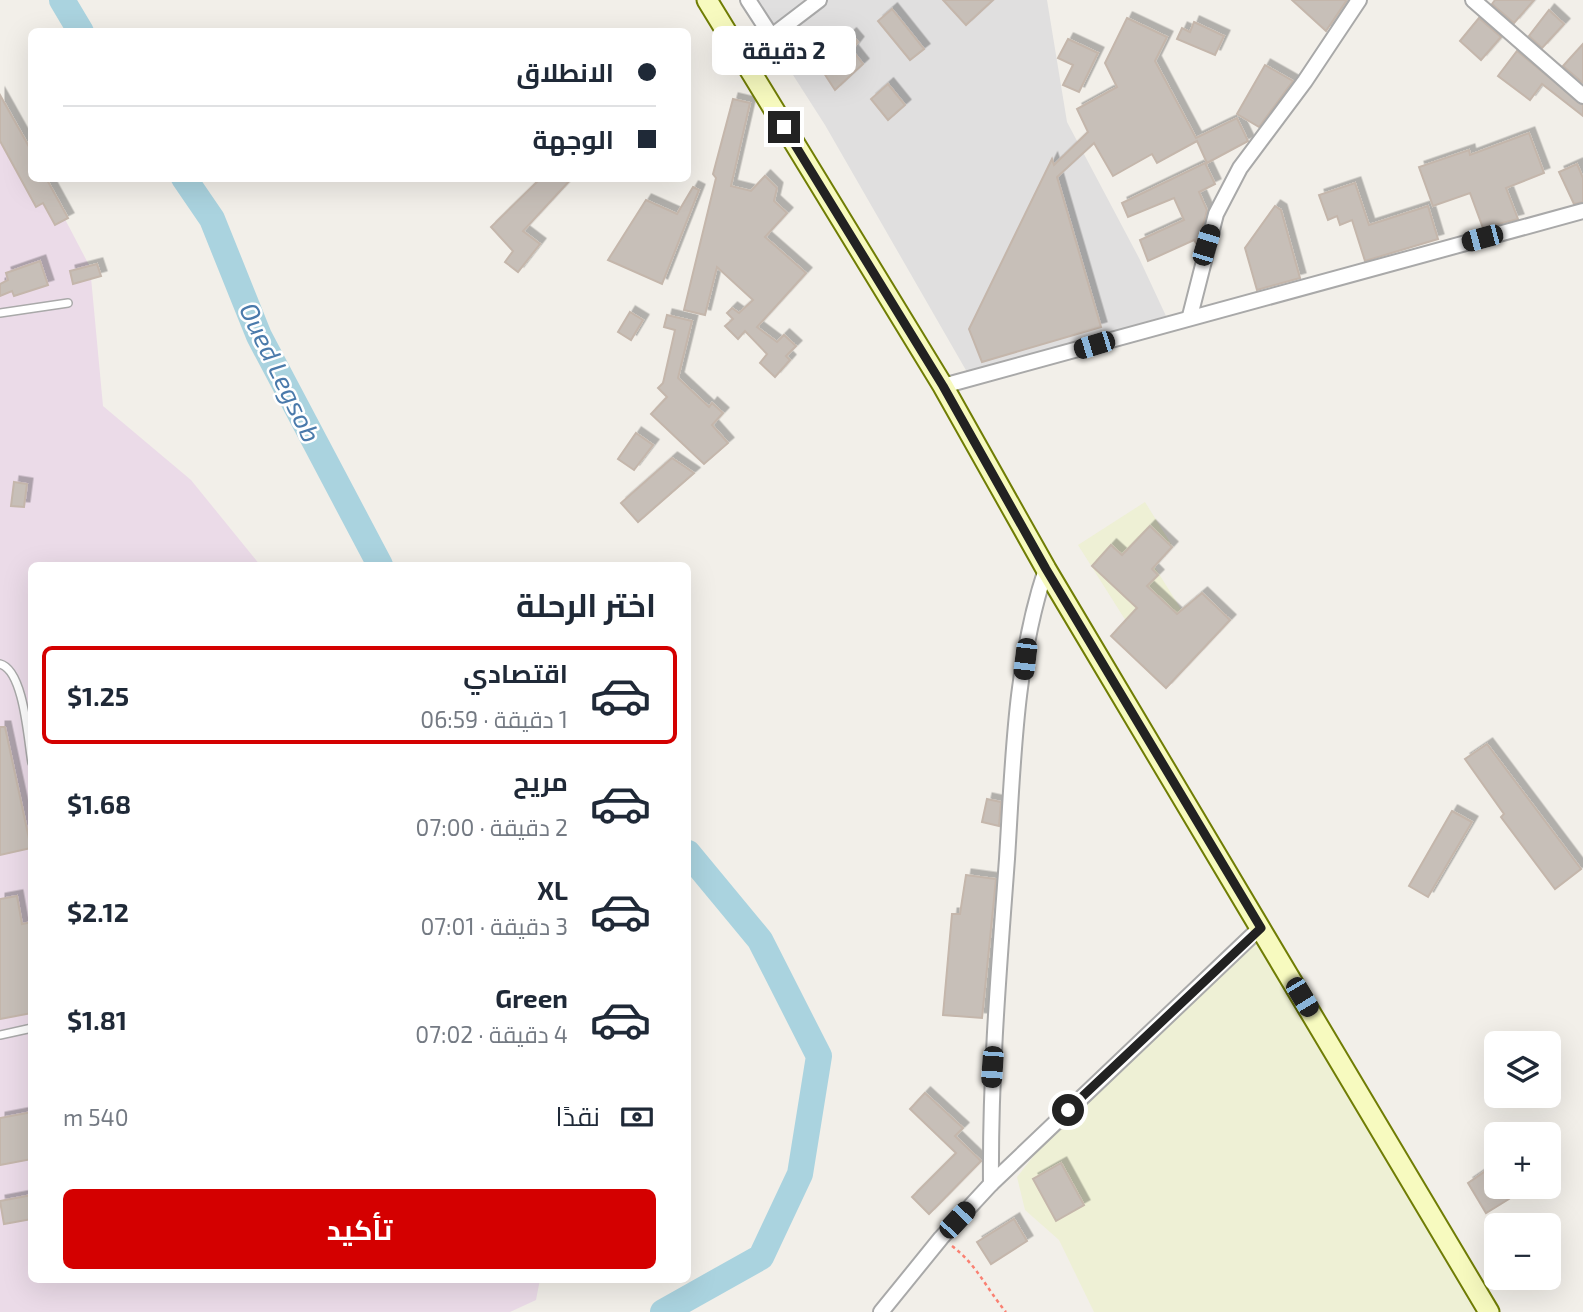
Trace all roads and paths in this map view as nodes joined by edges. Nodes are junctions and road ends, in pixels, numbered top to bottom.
1 (707, 0) edge
2 (748, 0) edge
3 (819, 0) edge
4 (1359, 0) edge
5 (1473, 0) edge
6 (772, 37) junction
7 (743, 58) junction
8 (1583, 96) edge
9 (1583, 211) edge
10 (68, 303) dead end
11 (0, 313) edge
12 (1190, 316) junction
13 (943, 386) junction
14 (1046, 569) junction
15 (0, 664) edge
16 (28, 741) edge
17 (1261, 928) junction
18 (28, 1029) edge
19 (0, 1035) edge
20 (990, 1184) junction
21 (941, 1238) junction
22 (881, 1312) edge
23 (1006, 1312) edge
24 (1489, 1312) edge

1 - 7 main road
2 - 6 street
3 - 6 street
4 - 12 street
5 - 8 street
6 - 7 street
7 - 13 main road
9 - 12 street
10 - 11 lane
12 - 13 street
13 - 14 main road
14 - 17 main road
14 - 20 street
15 - 16 lane
17 - 20 street
17 - 24 main road
18 - 19 lane
20 - 21 street
21 - 22 street
21 - 23 path

